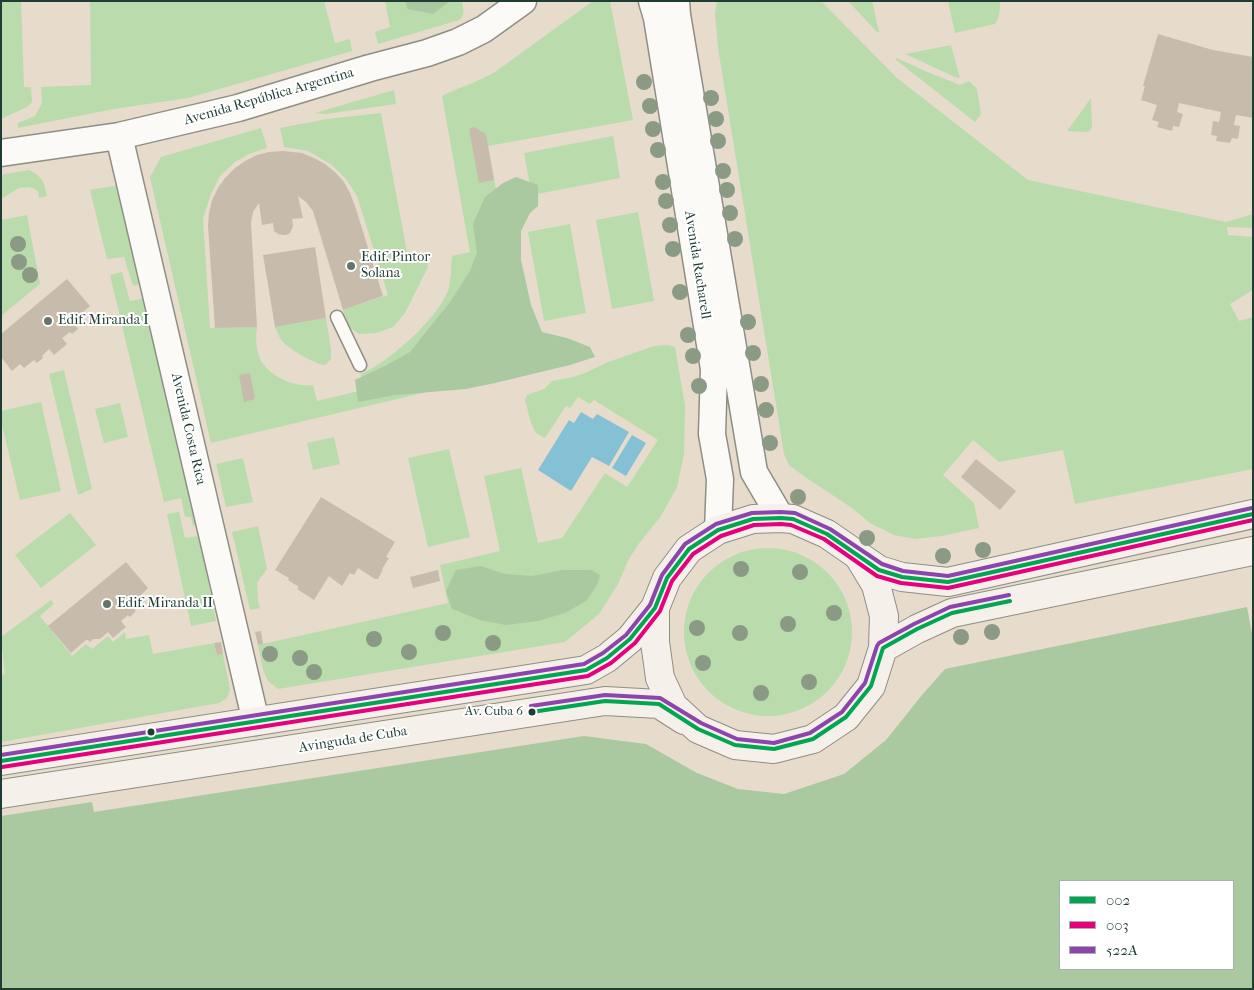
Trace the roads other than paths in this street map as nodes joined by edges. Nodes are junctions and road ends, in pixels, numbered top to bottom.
1 (523, 1) edge
2 (652, 1) edge
3 (676, 1) edge
4 (119, 136) junction
5 (1, 153) edge
6 (337, 318) dead end
7 (360, 365) dead end
8 (1253, 514) edge
9 (781, 518) junction
10 (718, 530) junction
11 (1253, 551) edge
12 (859, 557) junction
13 (655, 608) junction
14 (883, 648) junction
15 (256, 722) junction
16 (698, 729) junction
17 (1, 760) edge
18 (1, 794) edge

1 - 4 street, Avenida República Argentina
2 - 10 street, Avenida Racharell
3 - 9 street, Avenida Racharell
4 - 5 street, Avenida República Argentina
4 - 15 street, Avenida Costa Rica
6 - 7 lane
8 - 12 main road
9 - 10 main road
9 - 12 main road
10 - 13 main road
11 - 14 main road
12 - 14 main road
13 - 15 main road
13 - 16 main road
14 - 16 main road
15 - 17 main road
16 - 18 main road, Avinguda de Cuba

